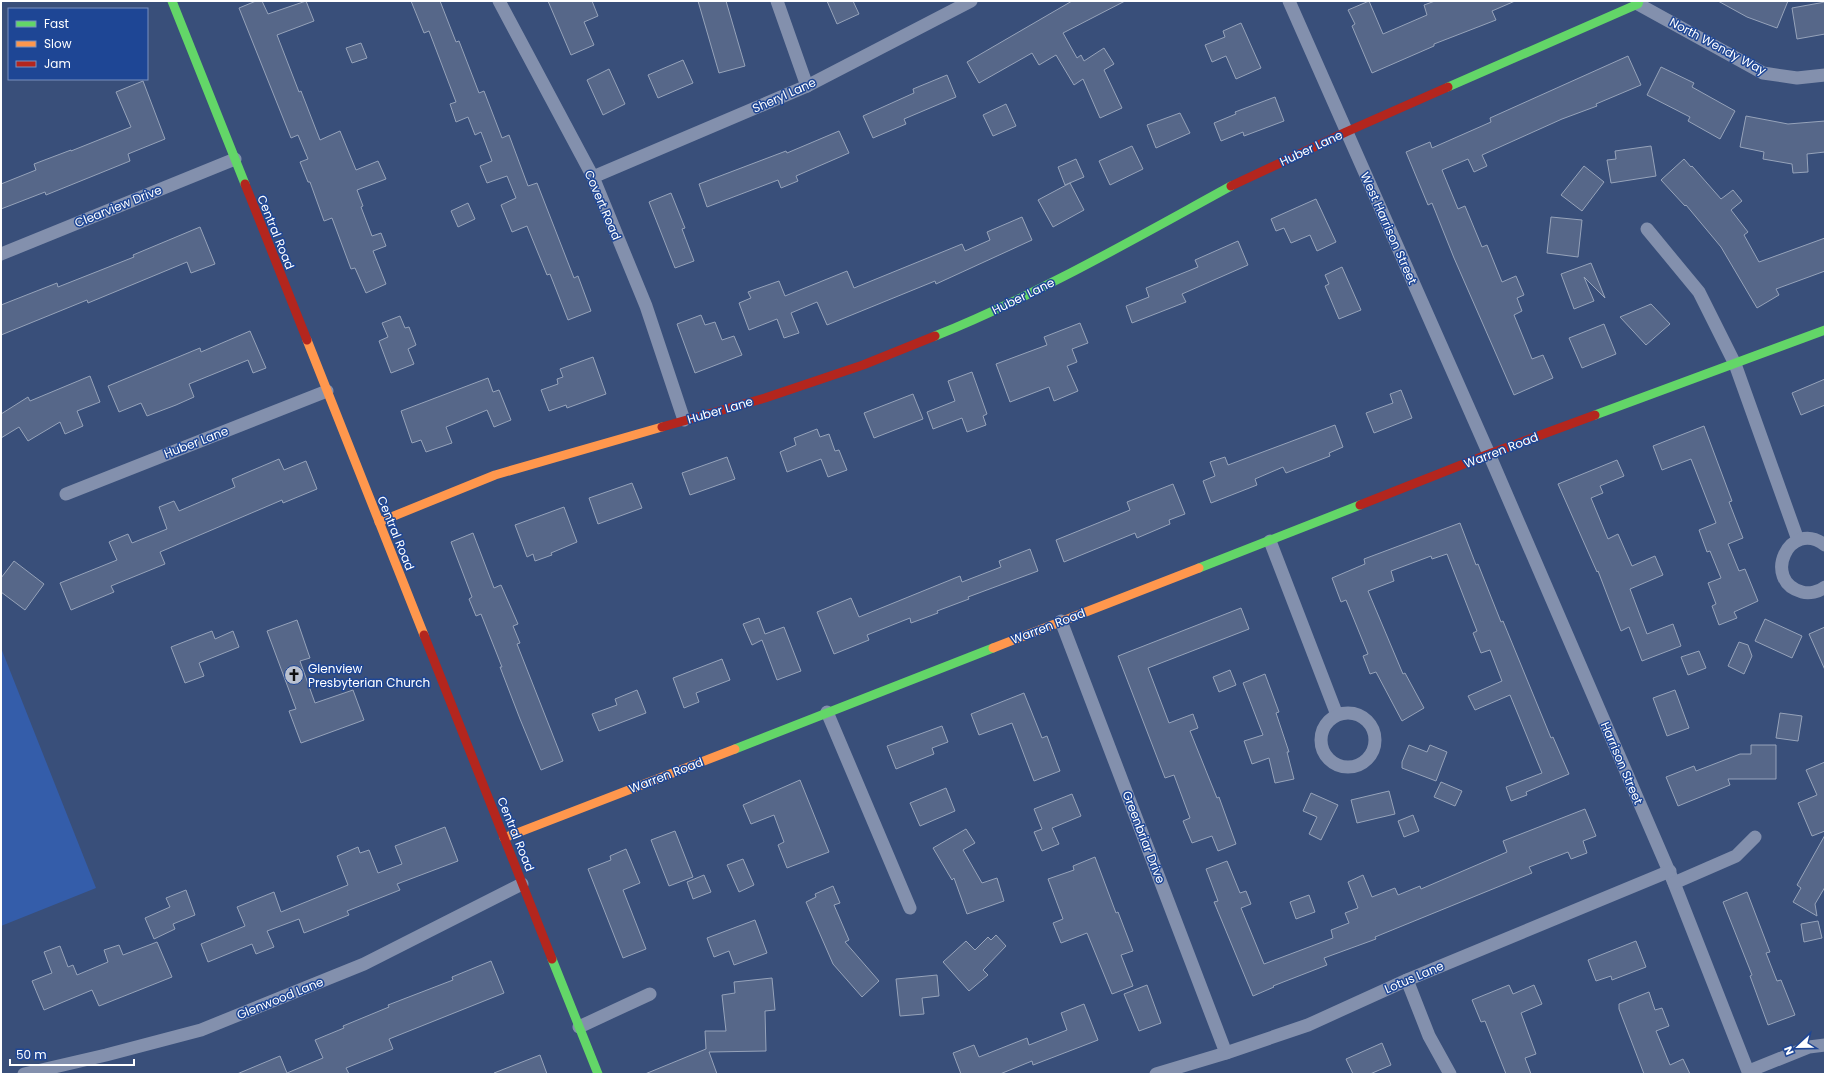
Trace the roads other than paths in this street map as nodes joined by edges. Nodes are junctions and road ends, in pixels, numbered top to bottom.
1 (172, 1) edge
2 (499, 1) edge
3 (777, 1) edge
4 (971, 1) edge
5 (1289, 1) edge
6 (1638, 2) edge
7 (1825, 75) edge
8 (807, 86) junction
9 (1346, 132) junction
10 (235, 159) junction
11 (593, 177) junction
12 (1646, 229) dead end
13 (1, 254) edge
14 (1825, 330) edge
15 (1735, 364) junction
16 (327, 391) junction
17 (684, 420) junction
18 (1489, 454) junction
19 (66, 494) dead end
20 (379, 522) junction
21 (1798, 540) junction
22 (1270, 541) junction
23 (1825, 545) edge
24 (1825, 587) edge
25 (1061, 621) junction
26 (827, 712) junction
27 (1337, 715) junction
28 (1755, 837) dead end
29 (504, 838) junction
30 (1672, 877) junction
31 (522, 884) junction
32 (910, 908) dead end
33 (1406, 980) junction
34 (650, 994) dead end
35 (579, 1027) junction
36 (1825, 1045) edge
37 (1226, 1054) junction
38 (1749, 1073) edge
39 (24, 1074) edge
40 (598, 1074) edge
41 (1156, 1074) edge
42 (1450, 1074) edge

1 - 10 street, Central Road
2 - 11 street, Covert Road
3 - 8 street
4 - 8 street, Sheryl Lane
5 - 9 street, West Harrison Street
6 - 7 street, North Wendy Way
6 - 9 street, Huber Lane
8 - 11 street, Sheryl Lane
9 - 17 street, Huber Lane
9 - 18 street, West Harrison Street
10 - 13 street, Clearview Drive
10 - 16 street, Central Road
11 - 17 street, Covert Road
12 - 15 street
14 - 15 street, Warren Road
15 - 18 street, Warren Road
15 - 21 street
16 - 19 street, Huber Lane
16 - 20 street, Central Road
17 - 20 street, Huber Lane
18 - 22 street, Warren Road
18 - 30 street, Harrison Street
20 - 29 street, Central Road
21 - 23 street
21 - 24 street
22 - 25 street, Warren Road
22 - 27 street
25 - 26 street, Warren Road
25 - 37 street, Greenbriar Drive
26 - 29 street, Warren Road
26 - 32 street
27 - 27 street
28 - 30 street, Lotus Lane
29 - 31 street, Central Road
30 - 33 street, Lotus Lane
30 - 38 street, Harrison Street
31 - 35 street, Central Road
31 - 39 street, Glenwood Lane
33 - 37 street, Lotus Lane
33 - 42 street
34 - 35 street
35 - 40 street, Central Road
36 - 38 street
37 - 41 street, Lotus Lane

